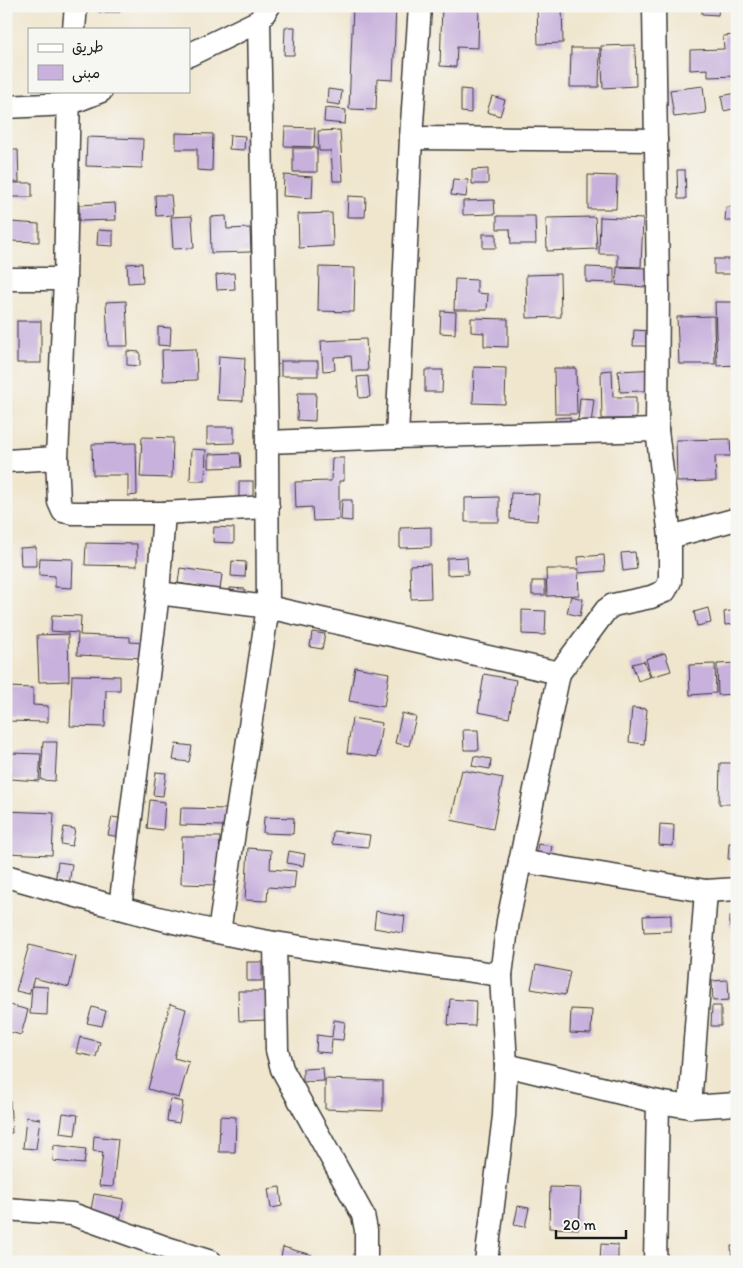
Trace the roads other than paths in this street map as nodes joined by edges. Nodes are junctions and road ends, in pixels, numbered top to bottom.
1 (76, 6) edge
2 (420, 6) edge
3 (654, 6) edge
4 (264, 13) edge
5 (74, 28) edge
6 (190, 54) edge
7 (96, 92) edge
8 (68, 98) edge
9 (6, 107) edge
10 (412, 138) junction
11 (656, 140) junction
12 (6, 279) edge
13 (65, 279) junction
14 (657, 430) junction
15 (397, 437) junction
16 (267, 442) junction
17 (57, 458) junction
18 (6, 461) edge
19 (268, 506) junction
20 (164, 514) junction
21 (737, 519) edge
22 (670, 537) junction
23 (158, 593) junction
24 (268, 607) junction
25 (559, 672) junction
26 (520, 861) junction
27 (6, 876) edge
28 (737, 889) edge
29 (706, 891) junction
30 (120, 908) junction
31 (219, 932) junction
32 (275, 943) junction
33 (501, 975) junction
34 (506, 1065) junction
35 (658, 1102) junction
36 (737, 1104) edge
37 (690, 1107) junction
38 (6, 1209) edge
39 (169, 1255) edge
40 (210, 1262) edge
41 (366, 1262) edge
42 (486, 1262) edge
43 (655, 1262) edge

1 - 5 street
2 - 10 street
3 - 11 street
4 - 6 street
4 - 16 street
7 - 8 street
8 - 9 street
8 - 13 street
10 - 11 street
10 - 15 street
11 - 14 street
12 - 13 street
13 - 17 street
14 - 15 street
14 - 22 street
15 - 16 street
16 - 19 street
17 - 18 street
17 - 20 street
19 - 20 street
19 - 24 street
20 - 23 street
21 - 22 street
22 - 25 street
23 - 24 street
23 - 30 street
24 - 25 street
24 - 31 street
25 - 26 street
26 - 29 street
26 - 33 street
27 - 30 street
28 - 29 street
29 - 37 street
30 - 31 street
31 - 32 street
32 - 33 street
32 - 41 street
33 - 34 street
34 - 35 street
34 - 42 street
35 - 37 street
35 - 43 street
36 - 37 street
38 - 39 street
39 - 40 street

